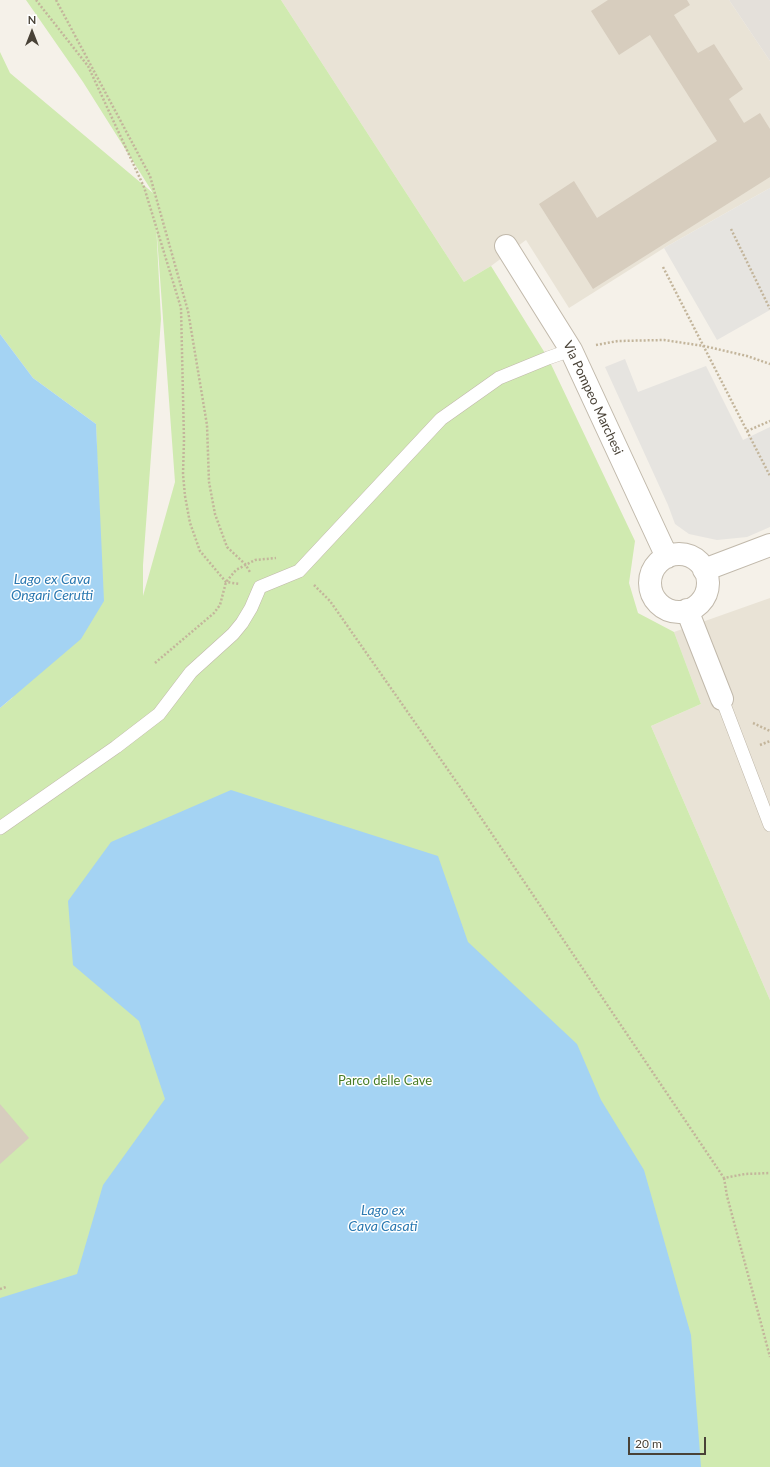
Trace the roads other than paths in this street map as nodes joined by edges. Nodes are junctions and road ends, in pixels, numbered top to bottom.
1 (506, 246) dead end
2 (572, 350) junction
3 (770, 545) edge
4 (667, 557) junction
5 (704, 570) junction
6 (687, 610) junction
7 (722, 699) joint
8 (766, 802) edge
9 (770, 825) edge
10 (0, 828) edge

1 - 2 street, Via Pompeo Marchesi
2 - 4 street, Via Pompeo Marchesi
2 - 10 lane
3 - 5 street
4 - 5 street
4 - 6 street
5 - 6 street
6 - 7 street
7 - 8 lane
8 - 9 lane

